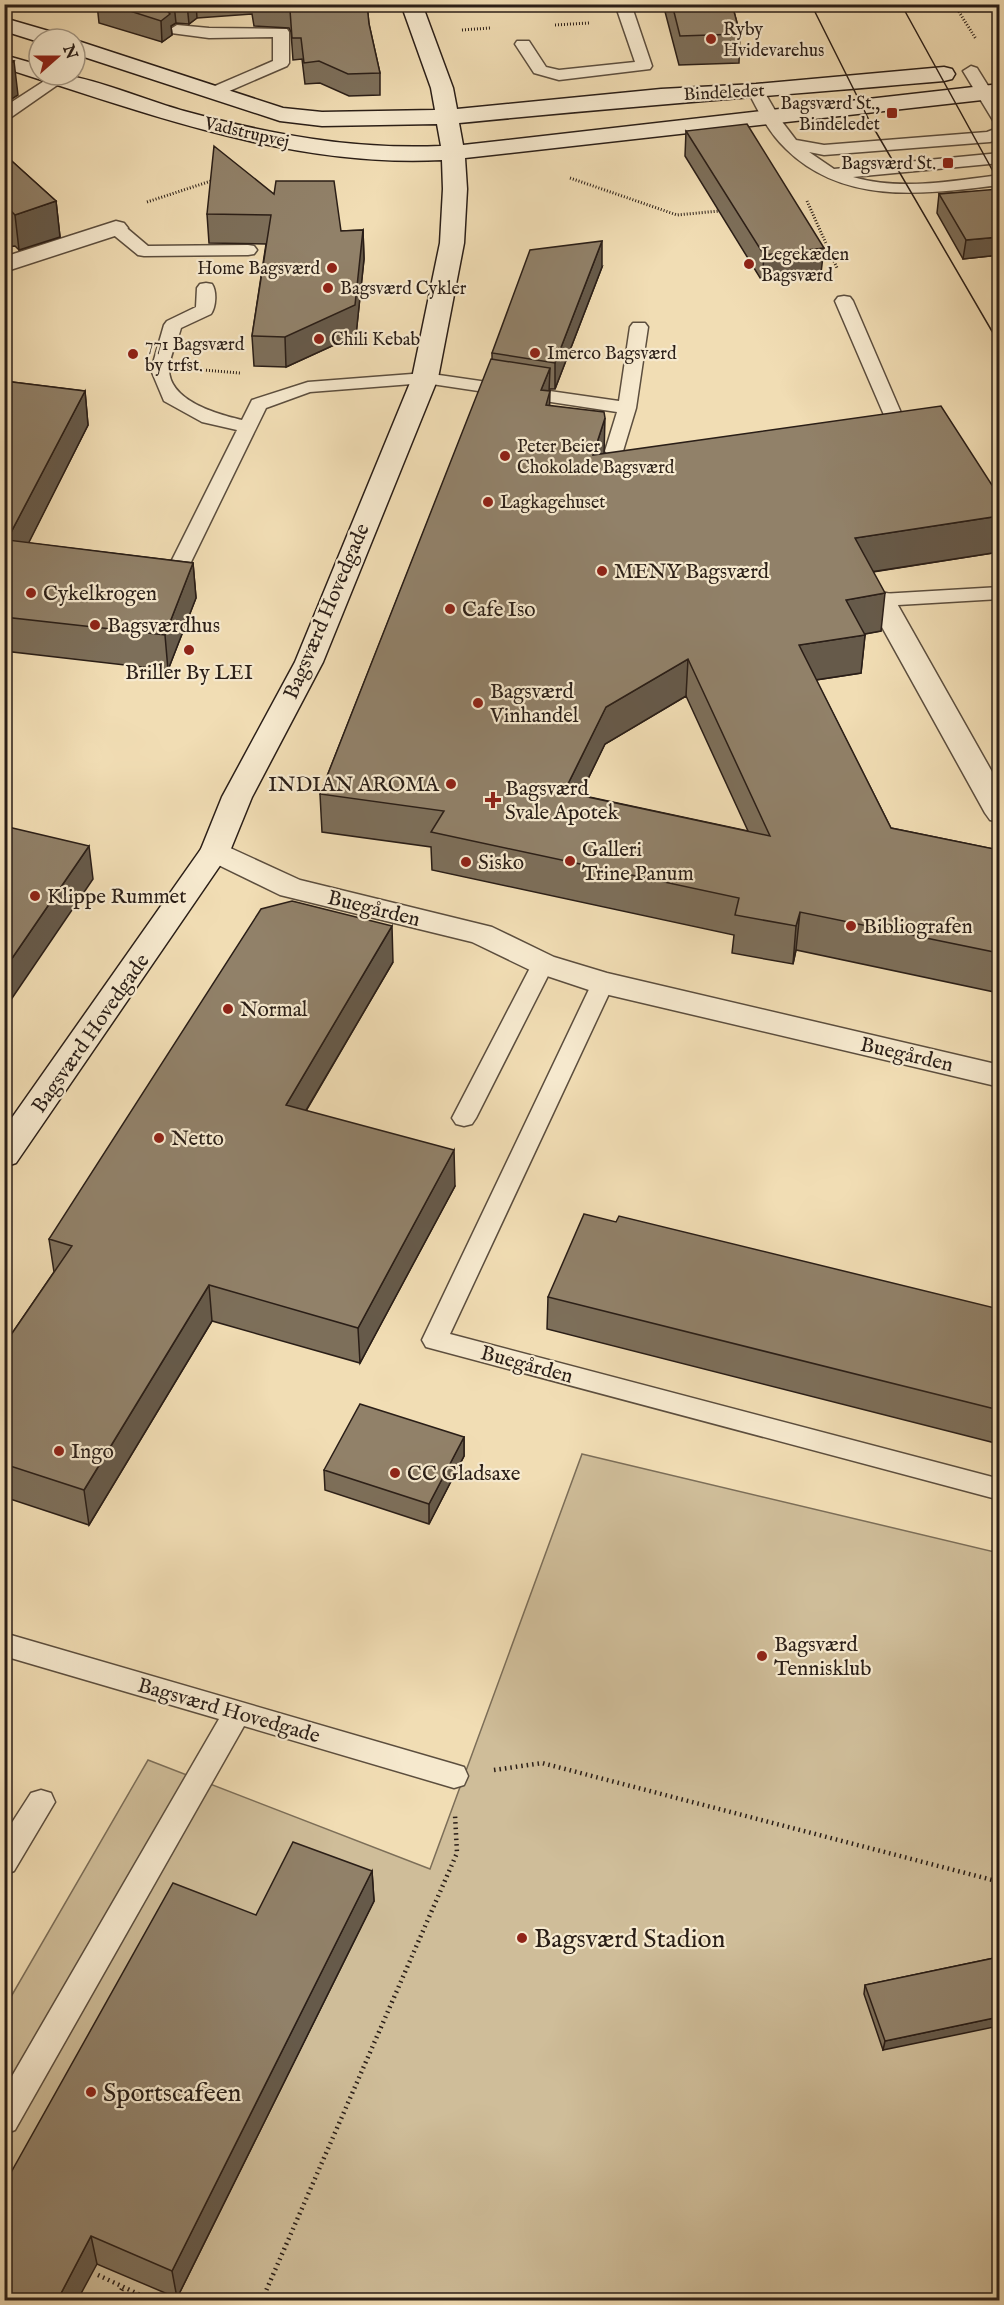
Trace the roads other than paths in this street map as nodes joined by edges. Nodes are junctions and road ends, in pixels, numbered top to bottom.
1 (411, 4) edge
2 (623, 4) edge
3 (4, 24) edge
4 (177, 30) dead end
5 (27, 31) edge
6 (523, 44) dead end
7 (87, 51) edge
8 (4, 61) edge
9 (27, 68) edge
10 (981, 71) joint
11 (35, 87) edge
12 (87, 87) edge
13 (756, 91) junction
14 (214, 92) junction
15 (991, 92) edge
16 (4, 115) edge
17 (769, 115) junction
18 (448, 117) junction
19 (999, 119) edge
20 (999, 132) edge
21 (790, 144) junction
22 (453, 151) junction
23 (999, 158) edge
24 (826, 174) junction
25 (999, 180) edge
26 (116, 228) joint
27 (248, 250) edge
28 (4, 265) edge
29 (206, 288) dead end
30 (844, 302) road end
31 (639, 327) dead end
32 (425, 378) junction
33 (627, 408) junction
34 (894, 415) edge
35 (247, 427) junction
36 (614, 451) edge
37 (181, 562) edge
38 (999, 593) edge
39 (881, 600) joint
40 (999, 813) edge
41 (215, 851) junction
42 (543, 964) junction
43 (603, 983) junction
44 (999, 1076) edge
45 (464, 1118) dead end
46 (4, 1155) edge
47 (999, 1490) edge
48 (4, 1644) edge
49 (238, 1711) junction
50 (454, 1776) road end
51 (41, 1802) dead end
52 (4, 1862) edge
53 (4, 2120) edge

1 - 18 street, Bagsværd Hovedgade
2 - 6 lane
3 - 5 street
4 - 14 lane
7 - 14 street, Vadstrupvej
8 - 9 street, Vadstrupvej
10 - 13 street, Bindeledet
10 - 15 lane
11 - 16 lane
12 - 22 street, Vadstrupvej
13 - 17 lane
13 - 18 street, Bindeledet
14 - 18 street, Vadstrupvej
15 - 17 street, Bindeledet
15 - 19 lane
17 - 21 lane
17 - 22 street, Bindeledet
18 - 22 street, Bagsværd Hovedgade
20 - 21 lane
21 - 24 lane
22 - 32 street, Bagsværd Hovedgade
23 - 24 lane
24 - 25 lane
26 - 27 lane
26 - 28 street
29 - 35 lane
30 - 34 lane
31 - 33 lane
32 - 33 lane
32 - 35 lane
32 - 41 street, Bagsværd Hovedgade
33 - 36 lane
35 - 37 lane
38 - 39 lane
39 - 40 street
41 - 42 street, Buegården
41 - 46 street, Bagsværd Hovedgade
42 - 43 street, Buegården
42 - 45 lane
43 - 44 street, Buegården
43 - 47 lane, Buegården
48 - 49 lane, Bagsværd Hovedgade
49 - 50 lane, Bagsværd Hovedgade
49 - 53 lane
51 - 52 lane

